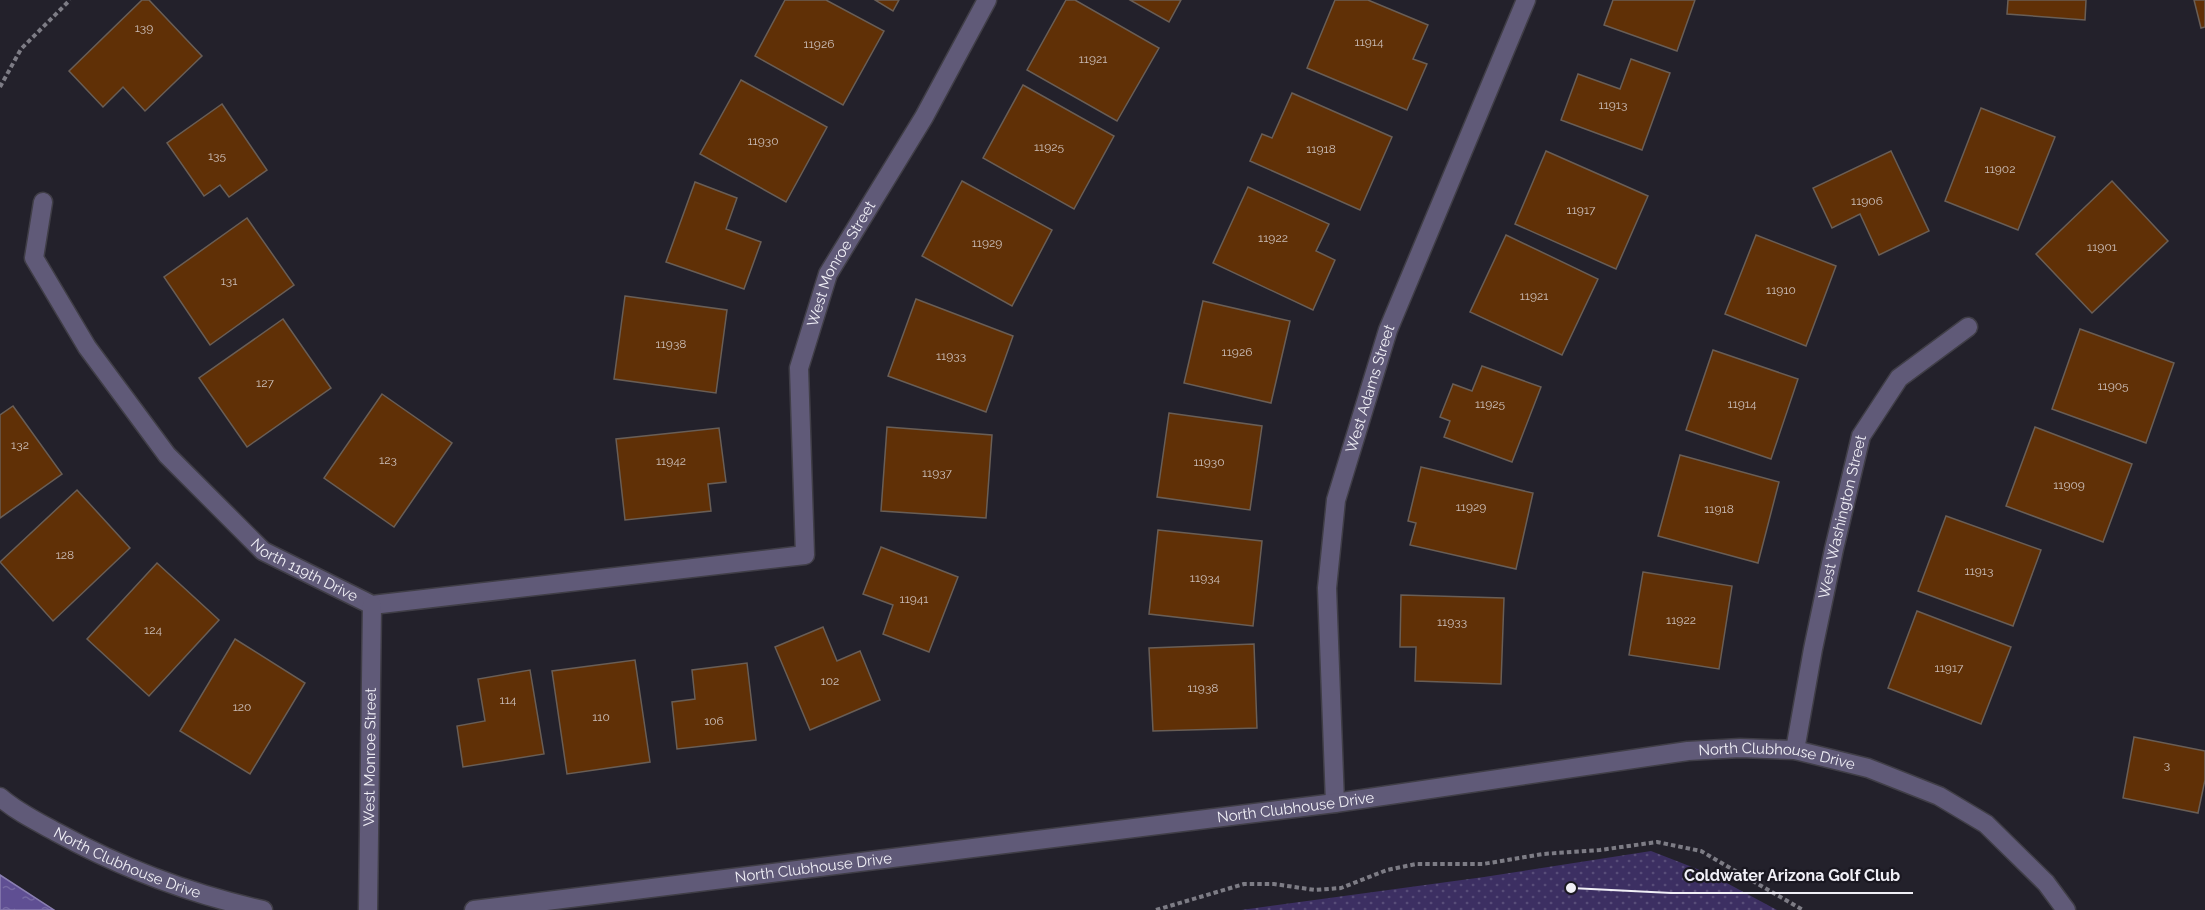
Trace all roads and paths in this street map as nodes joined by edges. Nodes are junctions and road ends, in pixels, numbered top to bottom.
1 (70, 0) edge
2 (987, 0) edge
3 (1526, 0) edge
4 (0, 87) edge
5 (43, 202) dead end
6 (1968, 327) dead end
7 (805, 555) joint
8 (372, 605) junction
9 (1796, 750) junction
10 (0, 797) edge
11 (1335, 802) junction
12 (263, 910) edge
13 (368, 910) edge
14 (474, 910) edge
15 (1156, 910) edge
16 (1803, 910) edge
17 (2066, 910) edge

1 - 4 path
2 - 7 street, West Monroe Street
3 - 11 street, West Adams Street
5 - 8 street, North 119th Drive
6 - 9 street, West Washington Street
7 - 8 street, North 119th Drive
8 - 13 street, West Monroe Street
9 - 11 street, North Clubhouse Drive
9 - 17 street, North Clubhouse Drive
10 - 12 street, North Clubhouse Drive
11 - 14 street, North Clubhouse Drive
15 - 16 path

